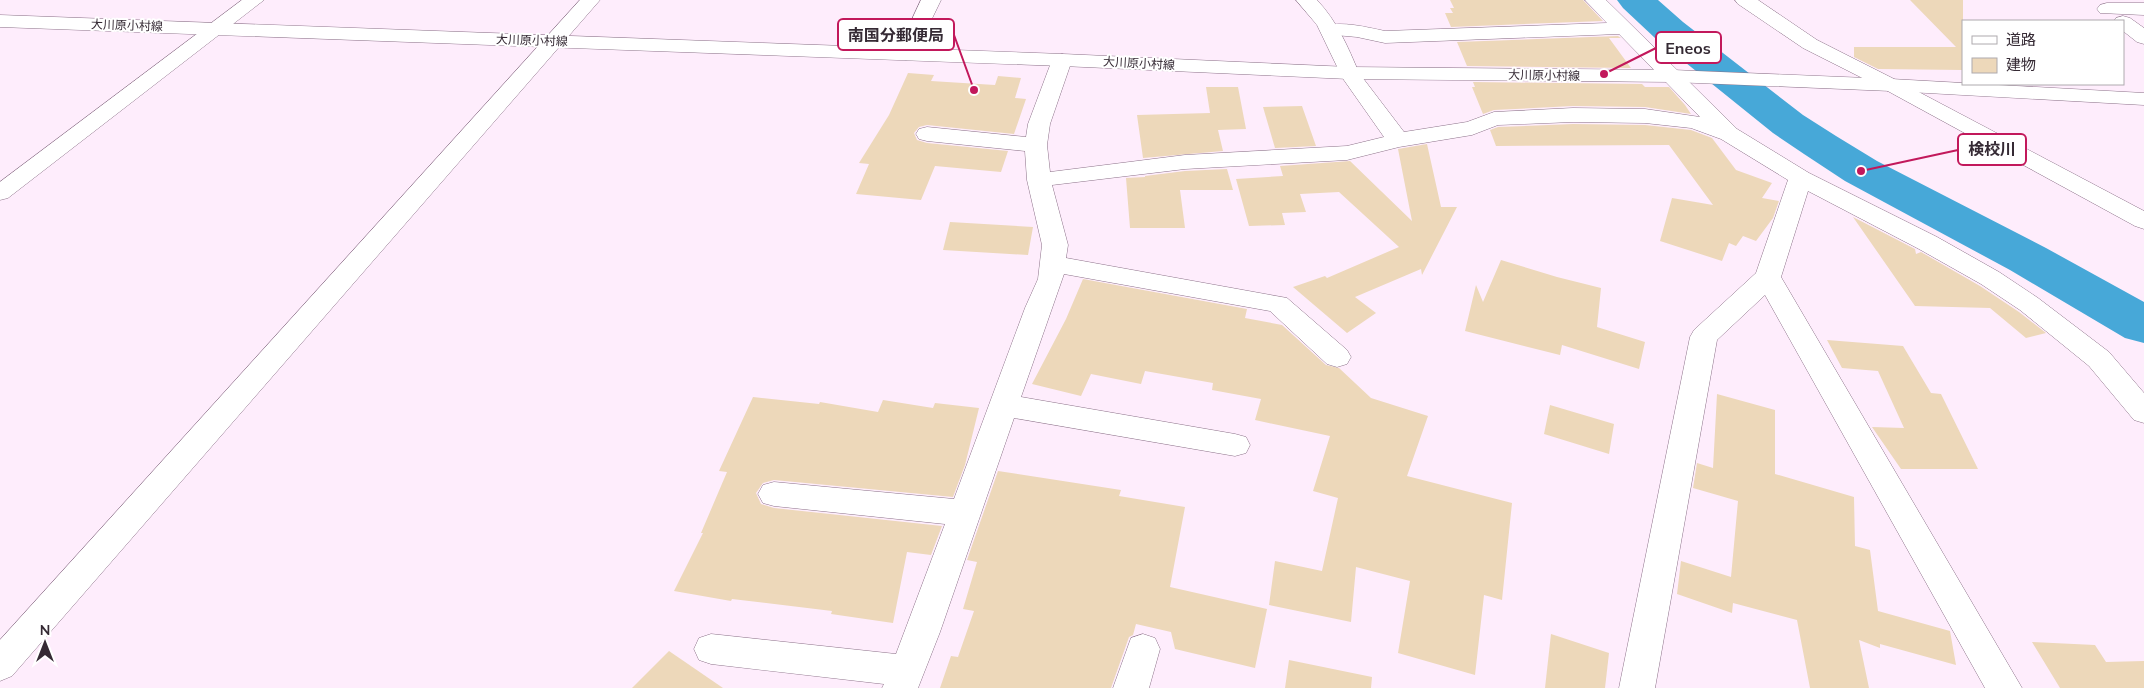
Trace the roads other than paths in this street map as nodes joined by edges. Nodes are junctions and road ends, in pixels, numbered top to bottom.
1 (254, 0) edge
2 (590, 0) edge
3 (931, 0) edge
4 (1306, 0) edge
5 (1595, 0) edge
6 (1745, 0) edge
7 (2101, 4) edge
8 (2144, 9) edge
9 (2121, 20) edge
10 (0, 21) edge
11 (2124, 23) edge
12 (217, 28) junction
13 (1623, 28) junction
14 (1331, 30) junction
15 (2144, 38) edge
16 (555, 41) junction
17 (906, 54) junction
18 (1063, 60) junction
19 (1349, 73) junction
20 (1673, 76) junction
21 (1891, 85) junction
22 (2144, 98) edge
23 (927, 134) dead end
24 (1729, 134) junction
25 (1398, 140) junction
26 (1036, 145) junction
27 (1801, 178) junction
28 (1039, 180) junction
29 (0, 193) edge
30 (2144, 221) edge
31 (1053, 264) junction
32 (1768, 277) junction
33 (1337, 357) dead end
34 (1003, 405) junction
35 (2144, 412) edge
36 (1235, 445) dead end
37 (774, 494) dead end
38 (964, 513) junction
39 (711, 649) dead end
40 (1143, 649) dead end
41 (0, 665) edge
42 (902, 680) edge
43 (1131, 688) edge
44 (1637, 688) edge
45 (2004, 688) edge

1 - 12 street
2 - 16 street
3 - 17 street
4 - 14 street
5 - 13 street
6 - 21 street
7 - 8 street
7 - 9 street
10 - 12 street, 大川原小村線
11 - 15 street
12 - 16 street, 大川原小村線
12 - 29 street
13 - 14 street
13 - 20 street
14 - 19 street
16 - 17 street, 大川原小村線
16 - 41 street
17 - 18 street, 大川原小村線
18 - 19 street, 大川原小村線
18 - 26 street
19 - 20 street, 大川原小村線
19 - 25 street
20 - 21 street, 大川原小村線
20 - 24 street
21 - 22 street, 大川原小村線
21 - 30 street
23 - 26 street
24 - 25 street
24 - 27 street
25 - 28 street
26 - 28 street
27 - 32 street
27 - 35 street
28 - 31 street
31 - 33 street
31 - 34 street
32 - 44 street
32 - 45 street
34 - 36 street
34 - 38 street
37 - 38 street
38 - 42 street
39 - 42 street
40 - 43 street

